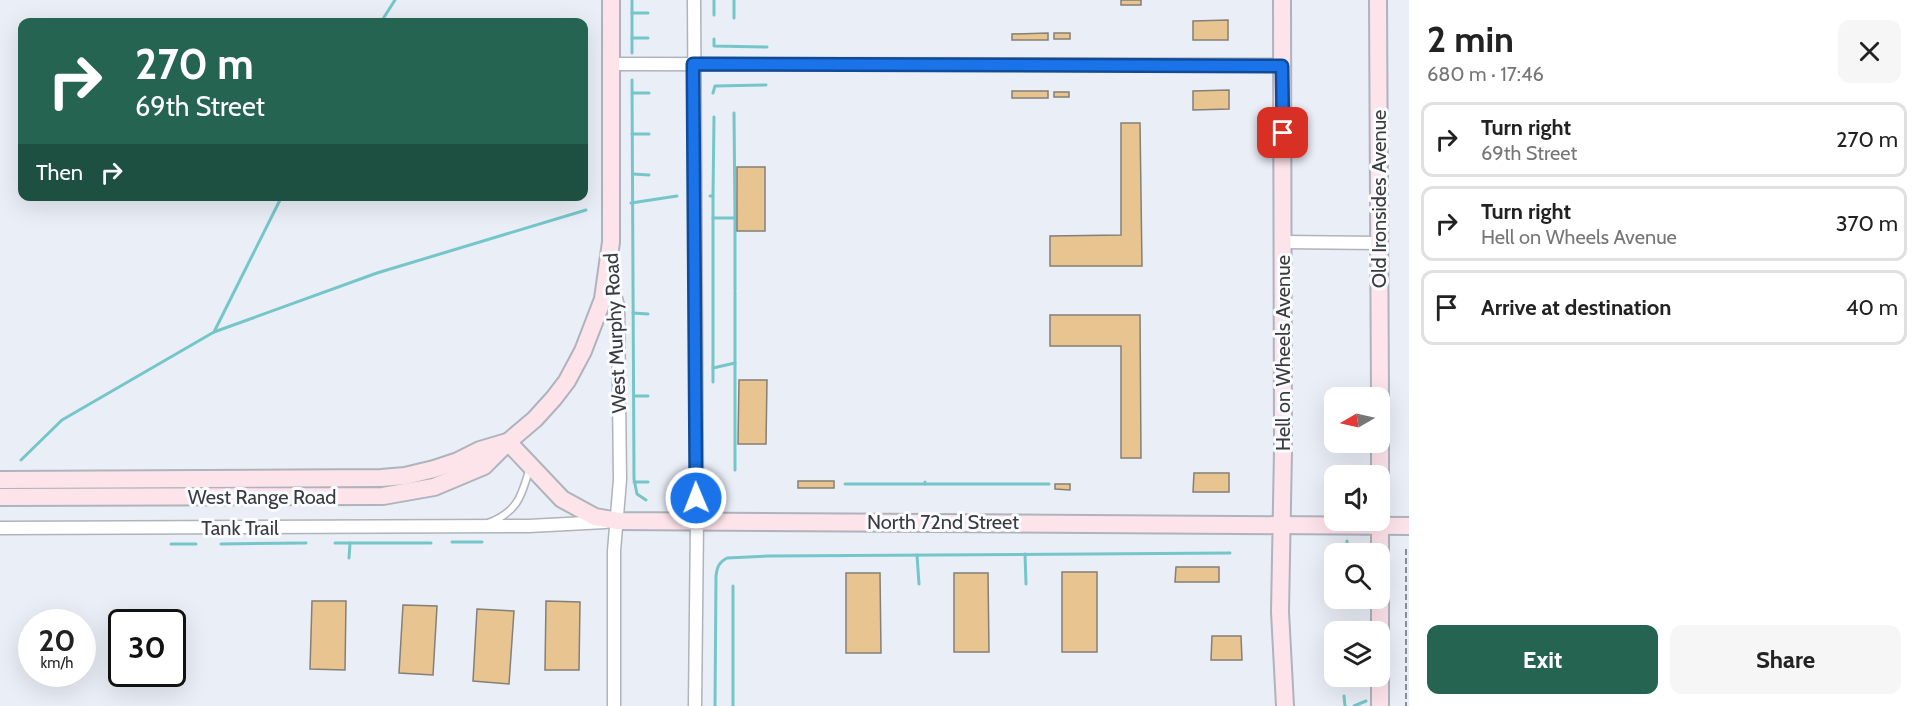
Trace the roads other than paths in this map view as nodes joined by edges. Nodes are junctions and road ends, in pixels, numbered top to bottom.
1 (611, 0) edge
2 (694, 0) edge
3 (1282, 0) edge
4 (1378, 0) edge
5 (611, 64) junction
6 (693, 64) junction
7 (1282, 66) junction
8 (1283, 242) junction
9 (1379, 243) junction
10 (608, 272) junction
11 (1380, 387) edge
12 (508, 442) junction
13 (530, 466) junction
14 (0, 480) edge
15 (0, 496) edge
16 (697, 520) junction
17 (618, 521) junction
18 (1324, 524) edge
19 (1390, 524) edge
20 (1283, 525) junction
21 (480, 526) junction
22 (1409, 526) edge
23 (0, 528) edge
24 (1380, 687) edge
25 (614, 706) edge
26 (695, 706) edge
27 (1284, 706) edge
28 (1380, 706) edge

1 - 5 street, West Murphy Road
2 - 6 street
3 - 7 street, Hell on Wheels Avenue
4 - 9 street, Old Ironsides Avenue
5 - 6 street
5 - 10 street, West Murphy Road
6 - 7 street
6 - 16 street
7 - 8 street, Hell on Wheels Avenue
8 - 9 street
8 - 20 street, Hell on Wheels Avenue
9 - 11 street, Old Ironsides Avenue
10 - 12 street, West Range Road
10 - 17 street, West Murphy Road
12 - 13 street, North 72nd Street
12 - 14 street, West Range Road
12 - 15 street, West Range Road
13 - 17 street, North 72nd Street
13 - 21 lane, Tank Trail
16 - 17 street, North 72nd Street
16 - 20 street, North 72nd Street
16 - 26 street
17 - 21 street, Tank Trail
17 - 25 street, West Murphy Road
18 - 20 street, North 72nd Street
19 - 22 street, North 72nd Street
20 - 27 street, Hell on Wheels Avenue
21 - 23 street, Tank Trail
24 - 28 street

